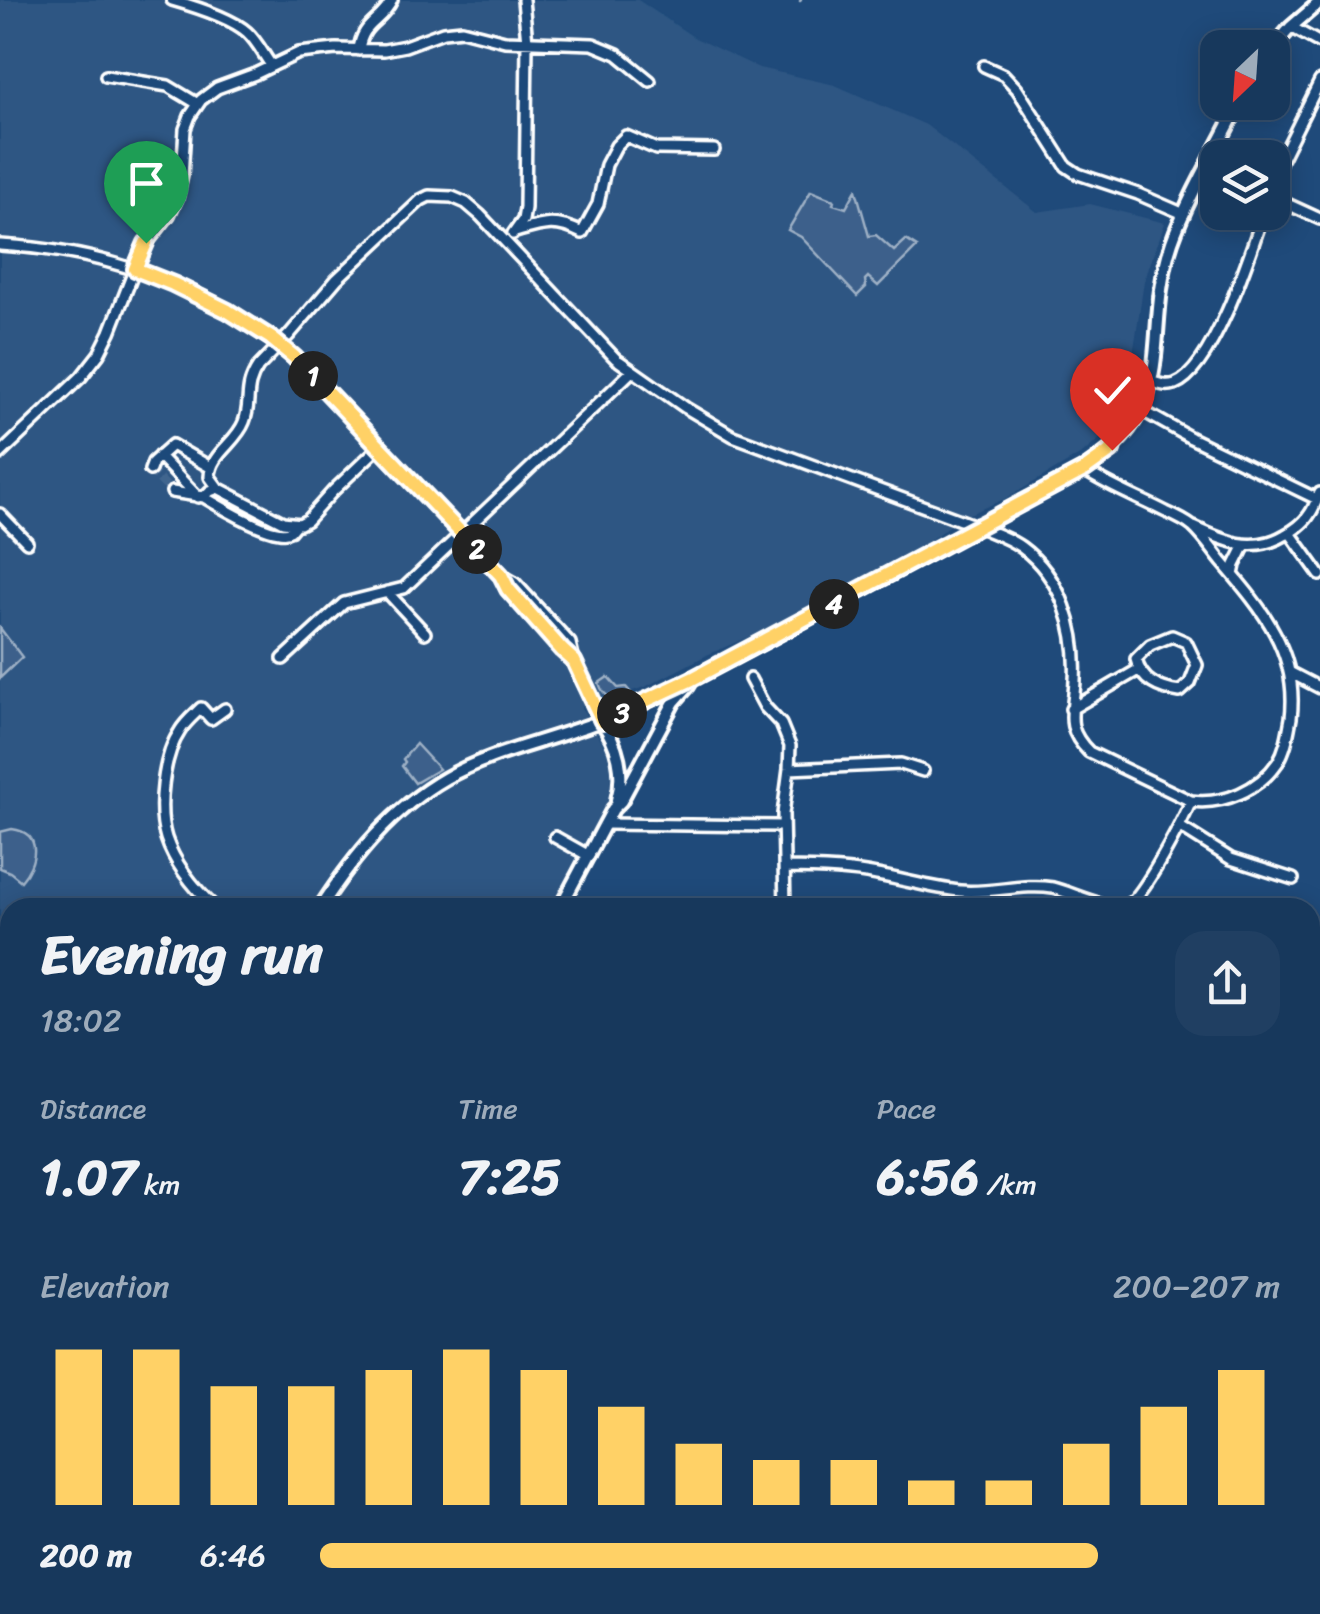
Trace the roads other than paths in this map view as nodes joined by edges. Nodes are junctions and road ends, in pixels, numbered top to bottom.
1 (172, 0) edge
2 (392, 0) edge
3 (523, 0) edge
4 (1320, 2) edge
5 (1291, 27) junction
6 (1288, 30) edge
7 (527, 42) junction
8 (1320, 43) edge
9 (359, 50) junction
10 (271, 65) junction
11 (984, 66) dead end
12 (106, 76) dead end
13 (1320, 81) edge
14 (650, 82) dead end
15 (198, 104) junction
16 (1231, 120) edge
17 (1290, 140) edge
18 (714, 150) dead end
19 (1290, 206) edge
20 (1184, 214) junction
21 (1320, 220) edge
22 (1258, 230) edge
23 (514, 232) junction
24 (506, 241) junction
25 (0, 245) edge
26 (135, 269) junction
27 (279, 345) junction
28 (632, 371) junction
29 (1152, 382) junction
30 (1141, 410) junction
31 (380, 446) junction
32 (0, 454) edge
33 (159, 456) junction
34 (210, 467) junction
35 (150, 470) dead end
36 (1084, 470) junction
37 (218, 488) junction
38 (172, 492) tunnel mouth
39 (1318, 496) edge
40 (201, 497) junction
41 (1320, 511) edge
42 (0, 514) edge
43 (1308, 517) junction
44 (296, 524) junction
45 (1191, 525) junction
46 (979, 527) junction
47 (462, 533) junction
48 (1290, 533) junction
49 (27, 542) dead end
50 (1245, 545) junction
51 (1233, 575) junction
52 (1320, 575) edge
53 (387, 592) junction
54 (426, 632) dead end
55 (283, 659) dead end
56 (1138, 670) junction
57 (1291, 673) junction
58 (692, 679) junction
59 (750, 679) dead end
60 (1320, 688) edge
61 (226, 709) dead end
62 (1071, 709) junction
63 (602, 721) junction
64 (790, 770) junction
65 (923, 772) dead end
66 (1191, 801) junction
67 (613, 809) junction
68 (606, 824) junction
69 (783, 826) junction
70 (1180, 826) junction
71 (555, 837) dead end
72 (589, 856) junction
73 (785, 868) junction
74 (1293, 879) dead end
75 (206, 898) edge
76 (326, 898) edge
77 (566, 898) edge
78 (785, 898) edge
79 (1087, 898) edge
80 (1135, 898) edge

1 - 10 street
2 - 9 street
3 - 7 street
4 - 5 main road
5 - 6 main road
5 - 8 street
7 - 9 street
7 - 14 street
7 - 23 street
9 - 10 street
10 - 15 street
11 - 20 street
12 - 15 street
13 - 17 street
15 - 26 street
16 - 20 main road
18 - 23 street
19 - 21 street
20 - 29 main road
22 - 29 street
23 - 24 street
24 - 27 street
24 - 28 street
25 - 26 street
26 - 27 street
26 - 32 street
27 - 31 street
27 - 34 street
28 - 46 street
28 - 47 street
29 - 30 main road
30 - 36 main road
30 - 39 street
31 - 44 street
31 - 47 street
33 - 34 street
33 - 35 street
33 - 40 street
34 - 37 street
36 - 45 street
36 - 46 main road
37 - 40 street
37 - 44 street
38 - 40 street
39 - 43 street
40 - 44 street
41 - 43 street
42 - 49 street
43 - 48 street
45 - 50 street
45 - 51 street
46 - 58 main road
46 - 62 street
47 - 53 street
47 - 63 street
48 - 50 street
48 - 52 street
50 - 51 street
51 - 57 street
53 - 54 street
53 - 55 street
56 - 56 street
56 - 62 street
57 - 60 street
57 - 66 street
58 - 63 main road
58 - 67 main road
59 - 64 street
61 - 75 street
62 - 66 street
63 - 67 main road
63 - 76 main road
64 - 65 street
64 - 69 street
66 - 70 street
67 - 68 main road
68 - 69 street
68 - 72 main road
69 - 73 street
70 - 74 street
70 - 80 street
71 - 72 street
72 - 77 main road
73 - 78 street
73 - 79 street

